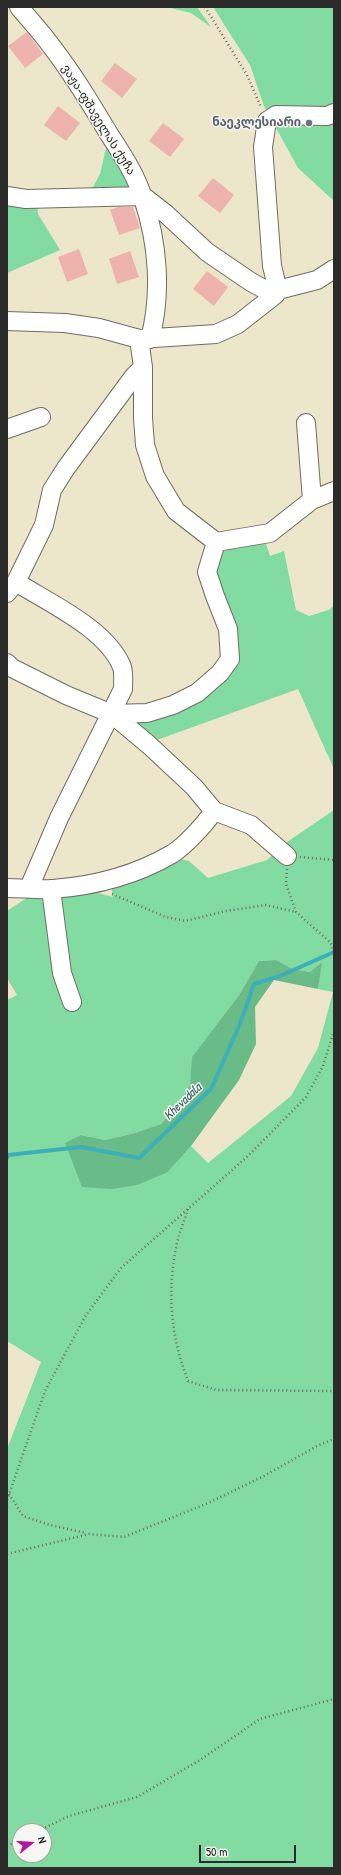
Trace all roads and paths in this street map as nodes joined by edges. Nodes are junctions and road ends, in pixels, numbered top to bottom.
1 (19, 7) edge
2 (205, 7) edge
3 (334, 113) edge
4 (267, 121) junction
5 (7, 196) edge
6 (143, 196) junction
7 (334, 269) edge
8 (277, 292) junction
9 (7, 321) edge
10 (144, 339) junction
11 (143, 367) junction
12 (41, 417) dead end
13 (306, 422) dead end
14 (7, 429) edge
15 (334, 491) edge
16 (312, 500) junction
17 (216, 542) junction
18 (11, 588) edge
19 (7, 663) edge
20 (112, 714) junction
21 (214, 810) junction
22 (287, 856) junction
23 (334, 860) edge
24 (88, 885) junction
25 (7, 888) edge
26 (29, 888) junction
27 (51, 889) junction
28 (296, 912) junction
29 (334, 953) edge
30 (72, 1002) dead end
31 (334, 1031) edge
32 (188, 1208) junction
33 (334, 1391) edge
34 (334, 1440) edge
35 (9, 1494) junction
36 (7, 1500) edge
37 (89, 1534) junction
38 (7, 1554) edge
39 (334, 1699) edge
40 (52, 1824) edge

1 - 6 street, ვაჟა-ფშაველას ქუჩა
2 - 4 path
3 - 4 street
4 - 8 street
5 - 6 street
6 - 8 street
6 - 10 street, ვაჟა-ფშაველას ქუჩა
7 - 8 street
8 - 10 street
9 - 10 street
10 - 11 street, ვაჟა-ფშაველას ქუჩა
11 - 17 street, ვაჟა-ფშაველას ქუჩა
11 - 18 street
12 - 14 street
13 - 16 street
15 - 16 street
16 - 17 street
17 - 20 street
18 - 20 street
19 - 20 street
20 - 21 street
20 - 26 street
21 - 22 street
21 - 24 street
22 - 23 path
22 - 28 path
24 - 27 street
24 - 28 path
25 - 26 street
26 - 27 street
27 - 30 street
28 - 29 path
31 - 32 path
32 - 33 path
32 - 35 path
34 - 37 path
35 - 36 path
35 - 37 path
37 - 38 path
39 - 40 path

